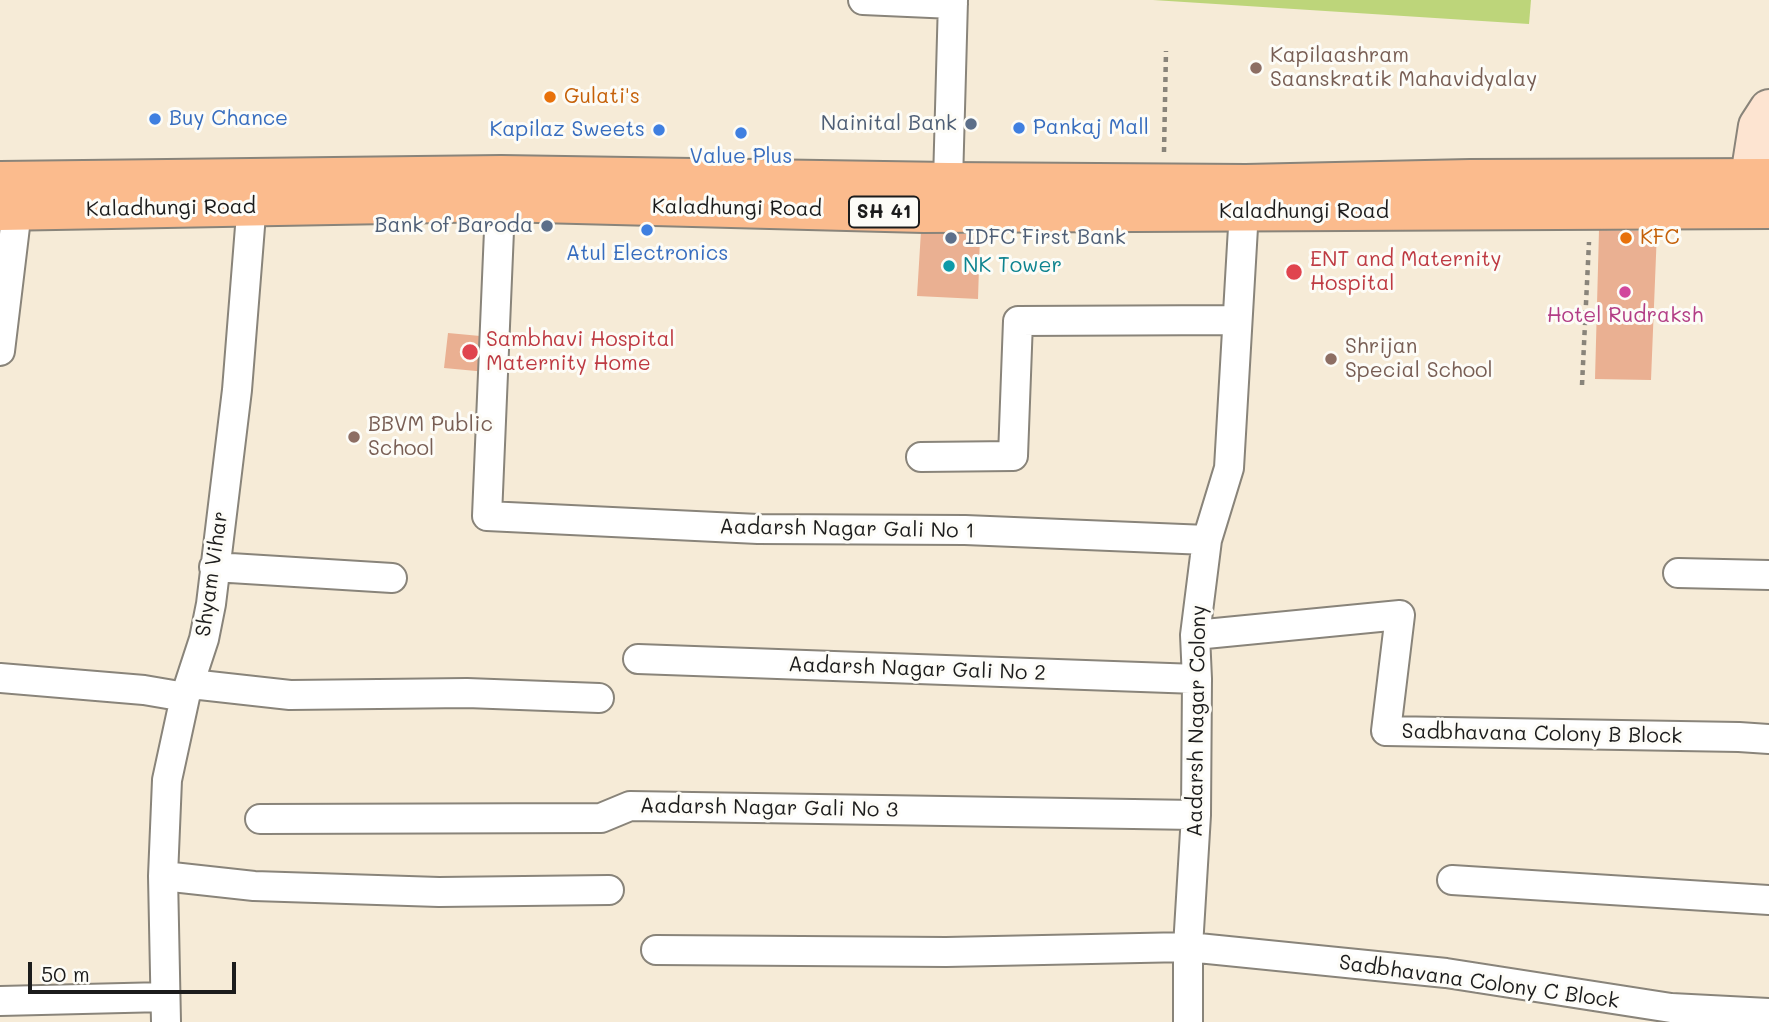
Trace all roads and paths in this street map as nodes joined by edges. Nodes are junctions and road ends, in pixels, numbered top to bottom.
1 (863, 0) edge
2 (953, 2) edge
3 (1166, 51) dead end
4 (1769, 109) edge
5 (1163, 184) junction
6 (500, 189) junction
7 (253, 193) junction
8 (932, 193) junction
9 (1759, 193) edge
10 (1245, 199) junction
11 (6, 201) edge
12 (1591, 210) junction
13 (1236, 320) junction
14 (0, 351) edge
15 (1581, 385) dead end
16 (921, 457) dead end
17 (1207, 540) junction
18 (214, 567) junction
19 (1678, 573) dead end
20 (1769, 575) edge
21 (392, 578) dead end
22 (1195, 635) junction
23 (638, 659) dead end
24 (0, 678) edge
25 (1197, 679) junction
26 (188, 690) junction
27 (599, 698) dead end
28 (1769, 739) edge
29 (1196, 815) junction
30 (260, 819) dead end
31 (163, 876) junction
32 (1452, 880) dead end
33 (609, 890) dead end
34 (1769, 900) edge
35 (1188, 947) junction
36 (656, 950) dead end
37 (0, 1001) edge
38 (166, 1009) edge
39 (1769, 1013) edge
40 (1188, 1022) edge

1 - 2 street
2 - 8 street
3 - 5 path
4 - 9 street
5 - 8 main road, Kaladhungi Road / SH 41
5 - 10 main road, Kaladhungi Road / SH 41
6 - 7 main road, Kaladhungi Road / SH 41
6 - 8 main road, Kaladhungi Road / SH 41
6 - 17 street, Aadarsh Nagar Gali No 1
7 - 11 main road, Kaladhungi Road / SH 41
7 - 18 street, Shyam Vihar
8 - 10 main road, Kaladhungi Road / SH 41
9 - 10 main road, Kaladhungi Road / SH 41
9 - 12 main road, Kaladhungi Road / SH 41
10 - 12 main road, Kaladhungi Road / SH 41
10 - 13 street, Aadarsh Nagar Colony
11 - 14 street
12 - 15 path
13 - 16 street
13 - 17 street, Aadarsh Nagar Colony
17 - 22 street, Aadarsh Nagar Colony
18 - 21 street
18 - 26 street, Shyam Vihar
19 - 20 street
22 - 25 street, Aadarsh Nagar Colony
22 - 28 street, Sadbhavana Colony B Block
23 - 25 street, Aadarsh Nagar Gali No 2
24 - 26 street
25 - 29 street, Aadarsh Nagar Colony
26 - 27 street
26 - 31 street, Shyam Vihar
29 - 30 street, Aadarsh Nagar Gali No 3
29 - 35 street, Aadarsh Nagar Colony
31 - 33 street
31 - 38 street, Shyam Vihar
32 - 34 street
35 - 36 street, Sadbhavana Colony C Block
35 - 39 street, Sadbhavana Colony C Block
35 - 40 street, Aadarsh Nagar Colony
37 - 38 street

